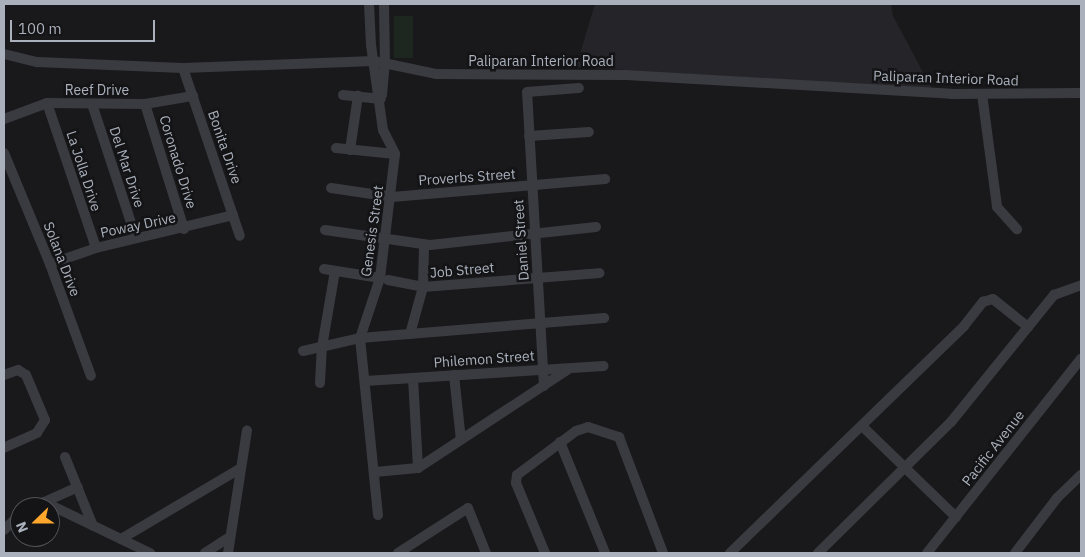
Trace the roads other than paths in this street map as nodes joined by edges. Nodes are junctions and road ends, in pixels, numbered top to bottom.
1 (369, 4) edge
2 (384, 4) edge
3 (4, 54) edge
4 (374, 61) junction
5 (385, 62) junction
6 (183, 68) junction
7 (579, 88) dead end
8 (1081, 93) edge
9 (982, 94) junction
10 (344, 95) dead end
11 (193, 96) junction
12 (358, 96) junction
13 (381, 99) junction
14 (47, 104) junction
15 (92, 104) junction
16 (145, 104) junction
17 (4, 119) edge
18 (590, 132) dead end
19 (529, 136) junction
20 (336, 148) dead end
21 (350, 150) junction
22 (4, 153) edge
23 (395, 154) junction
24 (605, 179) dead end
25 (531, 186) junction
26 (331, 188) dead end
27 (392, 196) junction
28 (233, 215) junction
29 (596, 227) dead end
30 (184, 229) junction
31 (1017, 229) dead end
32 (325, 230) dead end
33 (535, 232) junction
34 (240, 236) dead end
35 (136, 238) junction
36 (385, 240) junction
37 (424, 244) junction
38 (96, 248) junction
39 (50, 264) junction
40 (599, 273) dead end
41 (538, 278) junction
42 (384, 279) junction
43 (1081, 284) edge
44 (423, 287) junction
45 (604, 318) dead end
46 (540, 323) junction
47 (1028, 327) junction
48 (410, 334) junction
49 (360, 338) junction
50 (322, 347) junction
51 (303, 351) dead end
52 (1081, 359) edge
53 (604, 366) dead end
54 (571, 368) junction
55 (543, 370) junction
56 (4, 374) edge
57 (454, 375) junction
58 (91, 376) dead end
59 (413, 378) junction
60 (365, 381) junction
61 (320, 382) dead end
62 (544, 386) junction
63 (862, 426) junction
64 (247, 430) dead end
65 (461, 440) junction
66 (560, 442) junction
67 (4, 448) edge
68 (65, 457) dead end
69 (241, 468) junction
70 (418, 468) junction
71 (904, 469) junction
72 (375, 472) junction
73 (1081, 475) edge
74 (78, 487) junction
75 (55, 497) edge
76 (60, 510) edge
77 (378, 515) dead end
78 (956, 516) junction
79 (93, 526) junction
80 (230, 537) junction
81 (121, 540) junction
82 (150, 553) edge
83 (205, 553) edge
84 (228, 553) edge
85 (398, 553) edge
86 (486, 553) edge
87 (545, 553) edge
88 (605, 553) edge
89 (663, 553) edge
90 (730, 553) edge
91 (818, 553) edge
92 (929, 553) edge
93 (1015, 553) edge

1 - 4 street, Genesis Street
2 - 5 street, Genesis Street
3 - 6 street, Paliparan Interior Road
4 - 5 street, Paliparan Interior Road
4 - 6 street, Paliparan Interior Road
4 - 13 street, Genesis Street
5 - 9 street, Paliparan Interior Road
5 - 13 street, Genesis Street
6 - 11 street, Bonita Drive
7 - 19 street, Daniel Street
8 - 9 street, Paliparan Interior Road
9 - 31 street
10 - 12 street
11 - 16 street, Reef Drive
11 - 28 street, Bonita Drive
12 - 13 street
12 - 21 street
13 - 23 street, Genesis Street
14 - 15 street, Reef Drive
14 - 17 street, Reef Drive
14 - 38 street, La Jolla Drive
15 - 16 street, Reef Drive
15 - 35 street, Del Mar Drive
16 - 30 street, Coronado Drive
18 - 19 street
19 - 25 street, Daniel Street
20 - 21 street
21 - 23 street
22 - 39 street, Solana Drive
23 - 27 street, Genesis Street
24 - 25 street, Proverbs Street
25 - 27 street, Proverbs Street
25 - 33 street, Daniel Street
26 - 27 street, Proverbs Street
27 - 36 street, Genesis Street
28 - 30 street, Poway Drive
28 - 34 street, Bonita Drive
29 - 33 street
30 - 35 street, Poway Drive
32 - 36 street
33 - 37 street
33 - 41 street, Daniel Street
35 - 38 street, Poway Drive
36 - 37 street
36 - 42 street, Genesis Street
37 - 44 street
38 - 39 street, Poway Drive
39 - 58 street, Solana Drive
40 - 41 street, Job Street
41 - 44 street, Job Street
41 - 46 street, Daniel Street
42 - 44 street, Job Street
42 - 49 street, Genesis Street
42 - 50 street, Job Street
43 - 47 street
44 - 48 street
45 - 46 street
46 - 48 street
46 - 55 street, Daniel Street
47 - 63 street
47 - 71 street
48 - 49 street
49 - 50 street
49 - 60 street, Genesis Street
50 - 51 street
50 - 61 street
52 - 78 street, Pacific Avenue
53 - 54 street, Philemon Street
54 - 55 street, Philemon Street
54 - 62 street
55 - 57 street, Philemon Street
55 - 62 street, Daniel Street
56 - 67 street
57 - 59 street, Philemon Street
57 - 65 street
59 - 60 street, Philemon Street
59 - 70 street
60 - 72 street, Genesis Street
62 - 65 street
63 - 71 street
63 - 90 street
64 - 69 street
65 - 70 street
66 - 87 street
66 - 88 street
66 - 89 street
68 - 74 street
69 - 80 street
69 - 81 street
70 - 72 street
71 - 78 street
71 - 91 street
72 - 77 street, Genesis Street
73 - 93 street
74 - 75 street
74 - 79 street
76 - 79 street
78 - 92 street, Pacific Avenue
79 - 81 street
80 - 83 street
80 - 84 street
81 - 82 street
85 - 86 street

